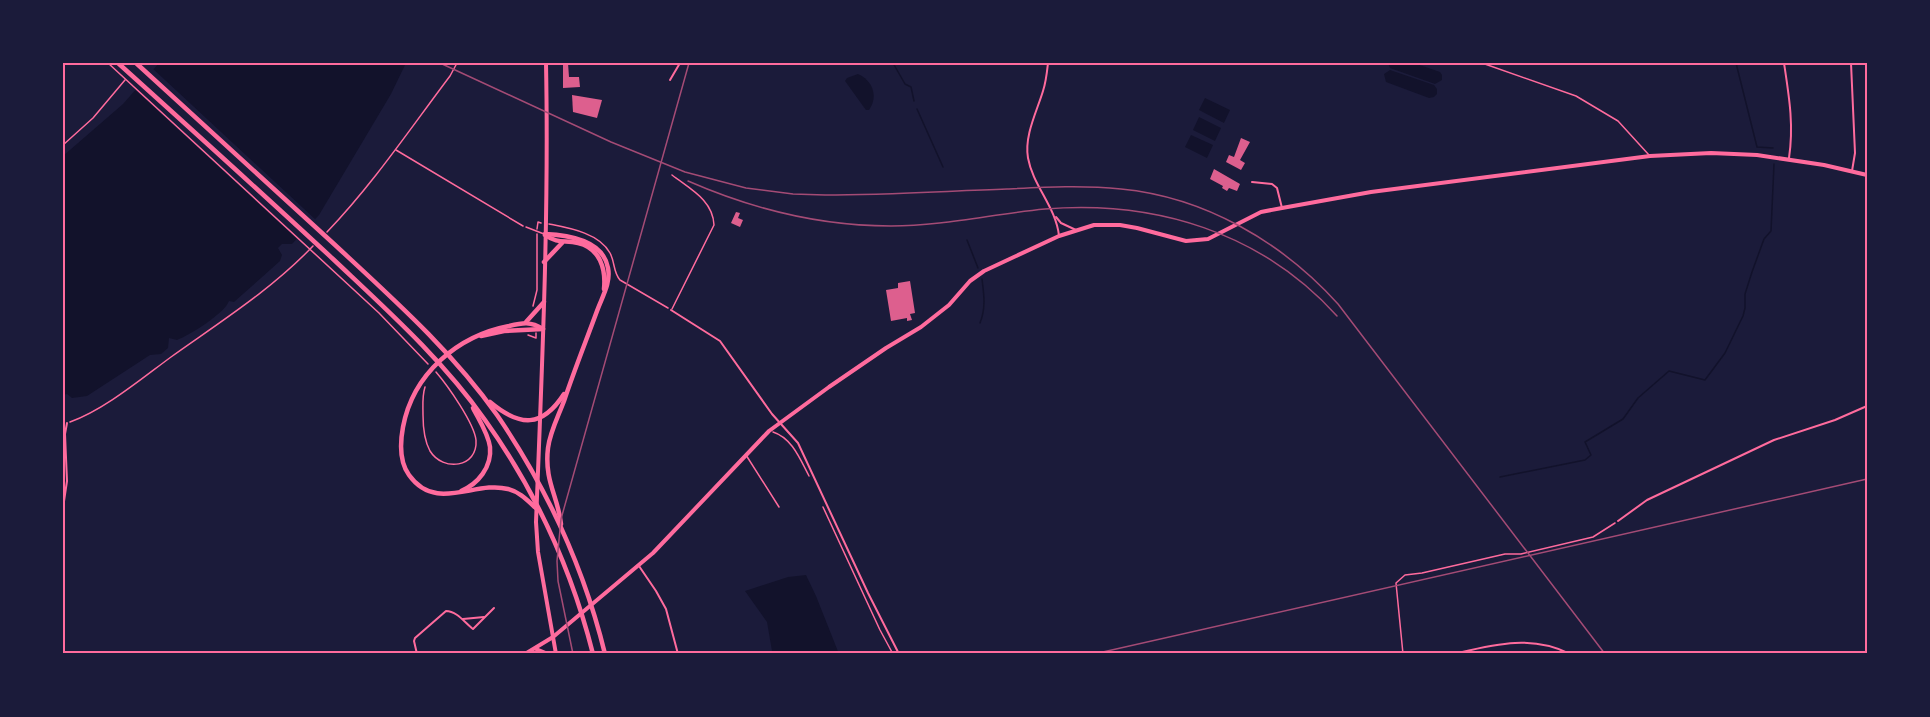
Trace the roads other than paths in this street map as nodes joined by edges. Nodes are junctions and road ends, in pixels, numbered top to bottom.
1 (118, 63) edge
2 (136, 63) edge
3 (546, 63) edge
4 (680, 63) edge
5 (1048, 63) edge
6 (1482, 63) edge
7 (1784, 63) edge
8 (1851, 63) edge
9 (670, 80) dead end
10 (1650, 156) junction
11 (1789, 159) junction
12 (1852, 171) junction
13 (672, 175) dead end
14 (1867, 175) edge
15 (1252, 182) dead end
16 (1282, 208) junction
17 (1056, 217) junction
18 (526, 227) road end
19 (1076, 230) junction
20 (545, 234) junction
21 (1059, 236) junction
22 (562, 243) junction
23 (544, 262) junction
24 (603, 295) junction
25 (544, 302) junction
26 (671, 310) joint
27 (526, 322) junction
28 (543, 329) junction
29 (477, 336) junction
30 (567, 388) junction
31 (464, 392) junction
32 (483, 397) junction
33 (1867, 406) edge
34 (67, 423) road end
35 (780, 423) junction
36 (746, 455) junction
37 (455, 493) junction
38 (779, 507) dead end
39 (63, 508) edge
40 (540, 512) junction
41 (1618, 521) road end
42 (562, 530) junction
43 (639, 566) junction
44 (494, 608) dead end
45 (486, 617) junction
46 (476, 618) junction
47 (463, 619) junction
48 (477, 626) junction
49 (553, 637) junction
50 (535, 649) junction
51 (416, 653) edge
52 (411, 654) edge
53 (525, 654) edge
54 (548, 654) edge
55 (556, 654) edge
56 (593, 654) edge
57 (605, 654) edge
58 (678, 654) edge
59 (899, 654) edge
60 (1453, 654) edge
61 (1569, 654) edge

1 - 31 highway
2 - 32 highway
3 - 20 main road
4 - 9 street
5 - 17 street
6 - 10 lane
7 - 11 street
8 - 12 street
10 - 11 main road
10 - 16 main road
11 - 12 main road
12 - 14 main road
13 - 26 lane
15 - 16 street
16 - 19 main road
17 - 19 street
17 - 21 street
18 - 20 lane
19 - 21 main road
20 - 22 highway
20 - 23 main road
20 - 24 highway
21 - 35 main road
22 - 23 highway
22 - 24 highway
23 - 25 main road
24 - 30 highway
25 - 27 highway
25 - 28 main road
26 - 35 street
27 - 28 highway
27 - 29 highway
28 - 29 highway
28 - 49 main road
29 - 37 highway
30 - 32 highway
30 - 42 highway
31 - 37 highway
31 - 40 highway
32 - 42 highway
33 - 41 street
34 - 39 street
35 - 36 main road
35 - 59 street
36 - 38 lane
36 - 43 main road
37 - 40 highway
40 - 56 highway
42 - 57 highway
43 - 49 main road
43 - 58 street
44 - 45 street
45 - 46 street
45 - 48 street
46 - 47 street
46 - 48 street
47 - 48 street
47 - 51 street
49 - 50 main road
49 - 55 main road
50 - 53 main road
50 - 54 main road
51 - 52 street
60 - 61 street

